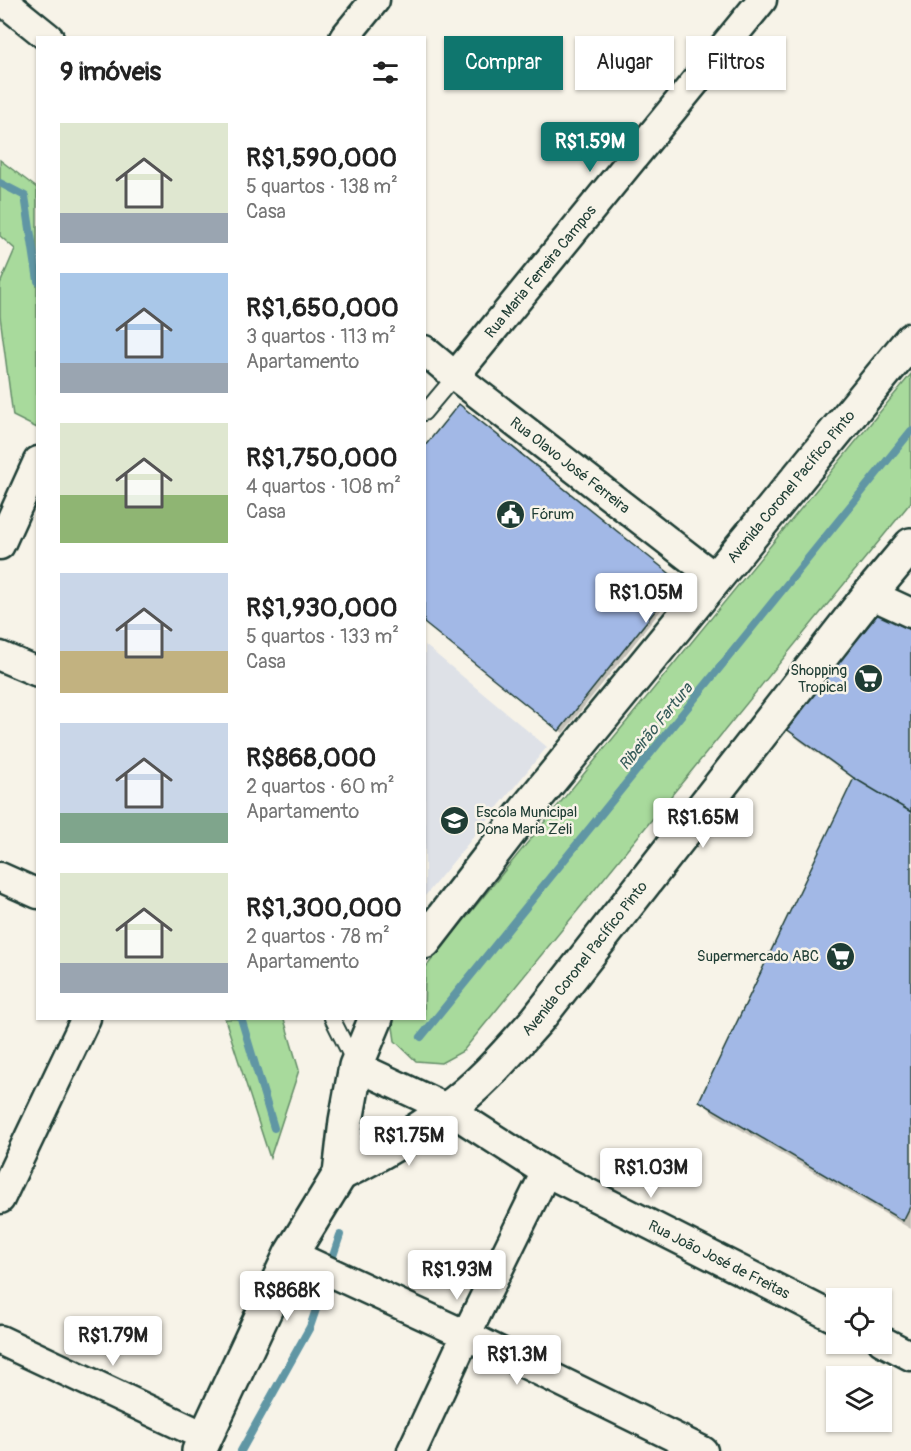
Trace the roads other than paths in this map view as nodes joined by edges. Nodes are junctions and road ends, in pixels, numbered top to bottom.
1 (375, 0) edge
2 (762, 0) edge
3 (4, 3) edge
4 (46, 36) edge
5 (346, 36) edge
6 (911, 340) edge
7 (426, 352) edge
8 (455, 376) junction
9 (426, 411) edge
10 (36, 465) edge
11 (0, 545) edge
12 (911, 545) edge
13 (717, 579) junction
14 (870, 594) junction
15 (911, 614) edge
16 (0, 656) edge
17 (36, 671) edge
18 (0, 877) edge
19 (36, 893) edge
20 (426, 939) edge
21 (85, 1020) edge
22 (333, 1020) edge
23 (375, 1020) edge
24 (356, 1066) junction
25 (448, 1109) junction
26 (546, 1172) junction
27 (340, 1174) junction
28 (0, 1199) edge
29 (301, 1258) junction
30 (826, 1313) edge
31 (466, 1335) junction
32 (0, 1340) edge
33 (892, 1346) edge
34 (911, 1356) edge
35 (202, 1444) edge
36 (412, 1451) edge
37 (704, 1451) edge

1 - 5 street
2 - 8 street, Rua Maria Ferreira Campos
3 - 4 street
6 - 13 street, Avenida Coronel Pacífico Pinto
7 - 8 street, Rua Olavo José Ferreira
8 - 9 lane
8 - 13 street, Rua Olavo José Ferreira
10 - 11 street
12 - 14 street, Avenida Coronel Pacífico Pinto
13 - 20 street, Avenida Coronel Pacífico Pinto
14 - 15 street
14 - 25 street, Avenida Coronel Pacífico Pinto
16 - 17 street
18 - 19 street
21 - 28 street
22 - 24 lane
23 - 24 street
24 - 25 street, Rua João José de Freitas
24 - 27 street
25 - 26 street, Rua João José de Freitas
25 - 27 street, Avenida Coronel Pacífico Pinto
26 - 30 street, Rua João José de Freitas
26 - 31 street
27 - 29 street
29 - 31 street
29 - 35 street
31 - 36 street
31 - 37 street
32 - 35 street
33 - 34 street

